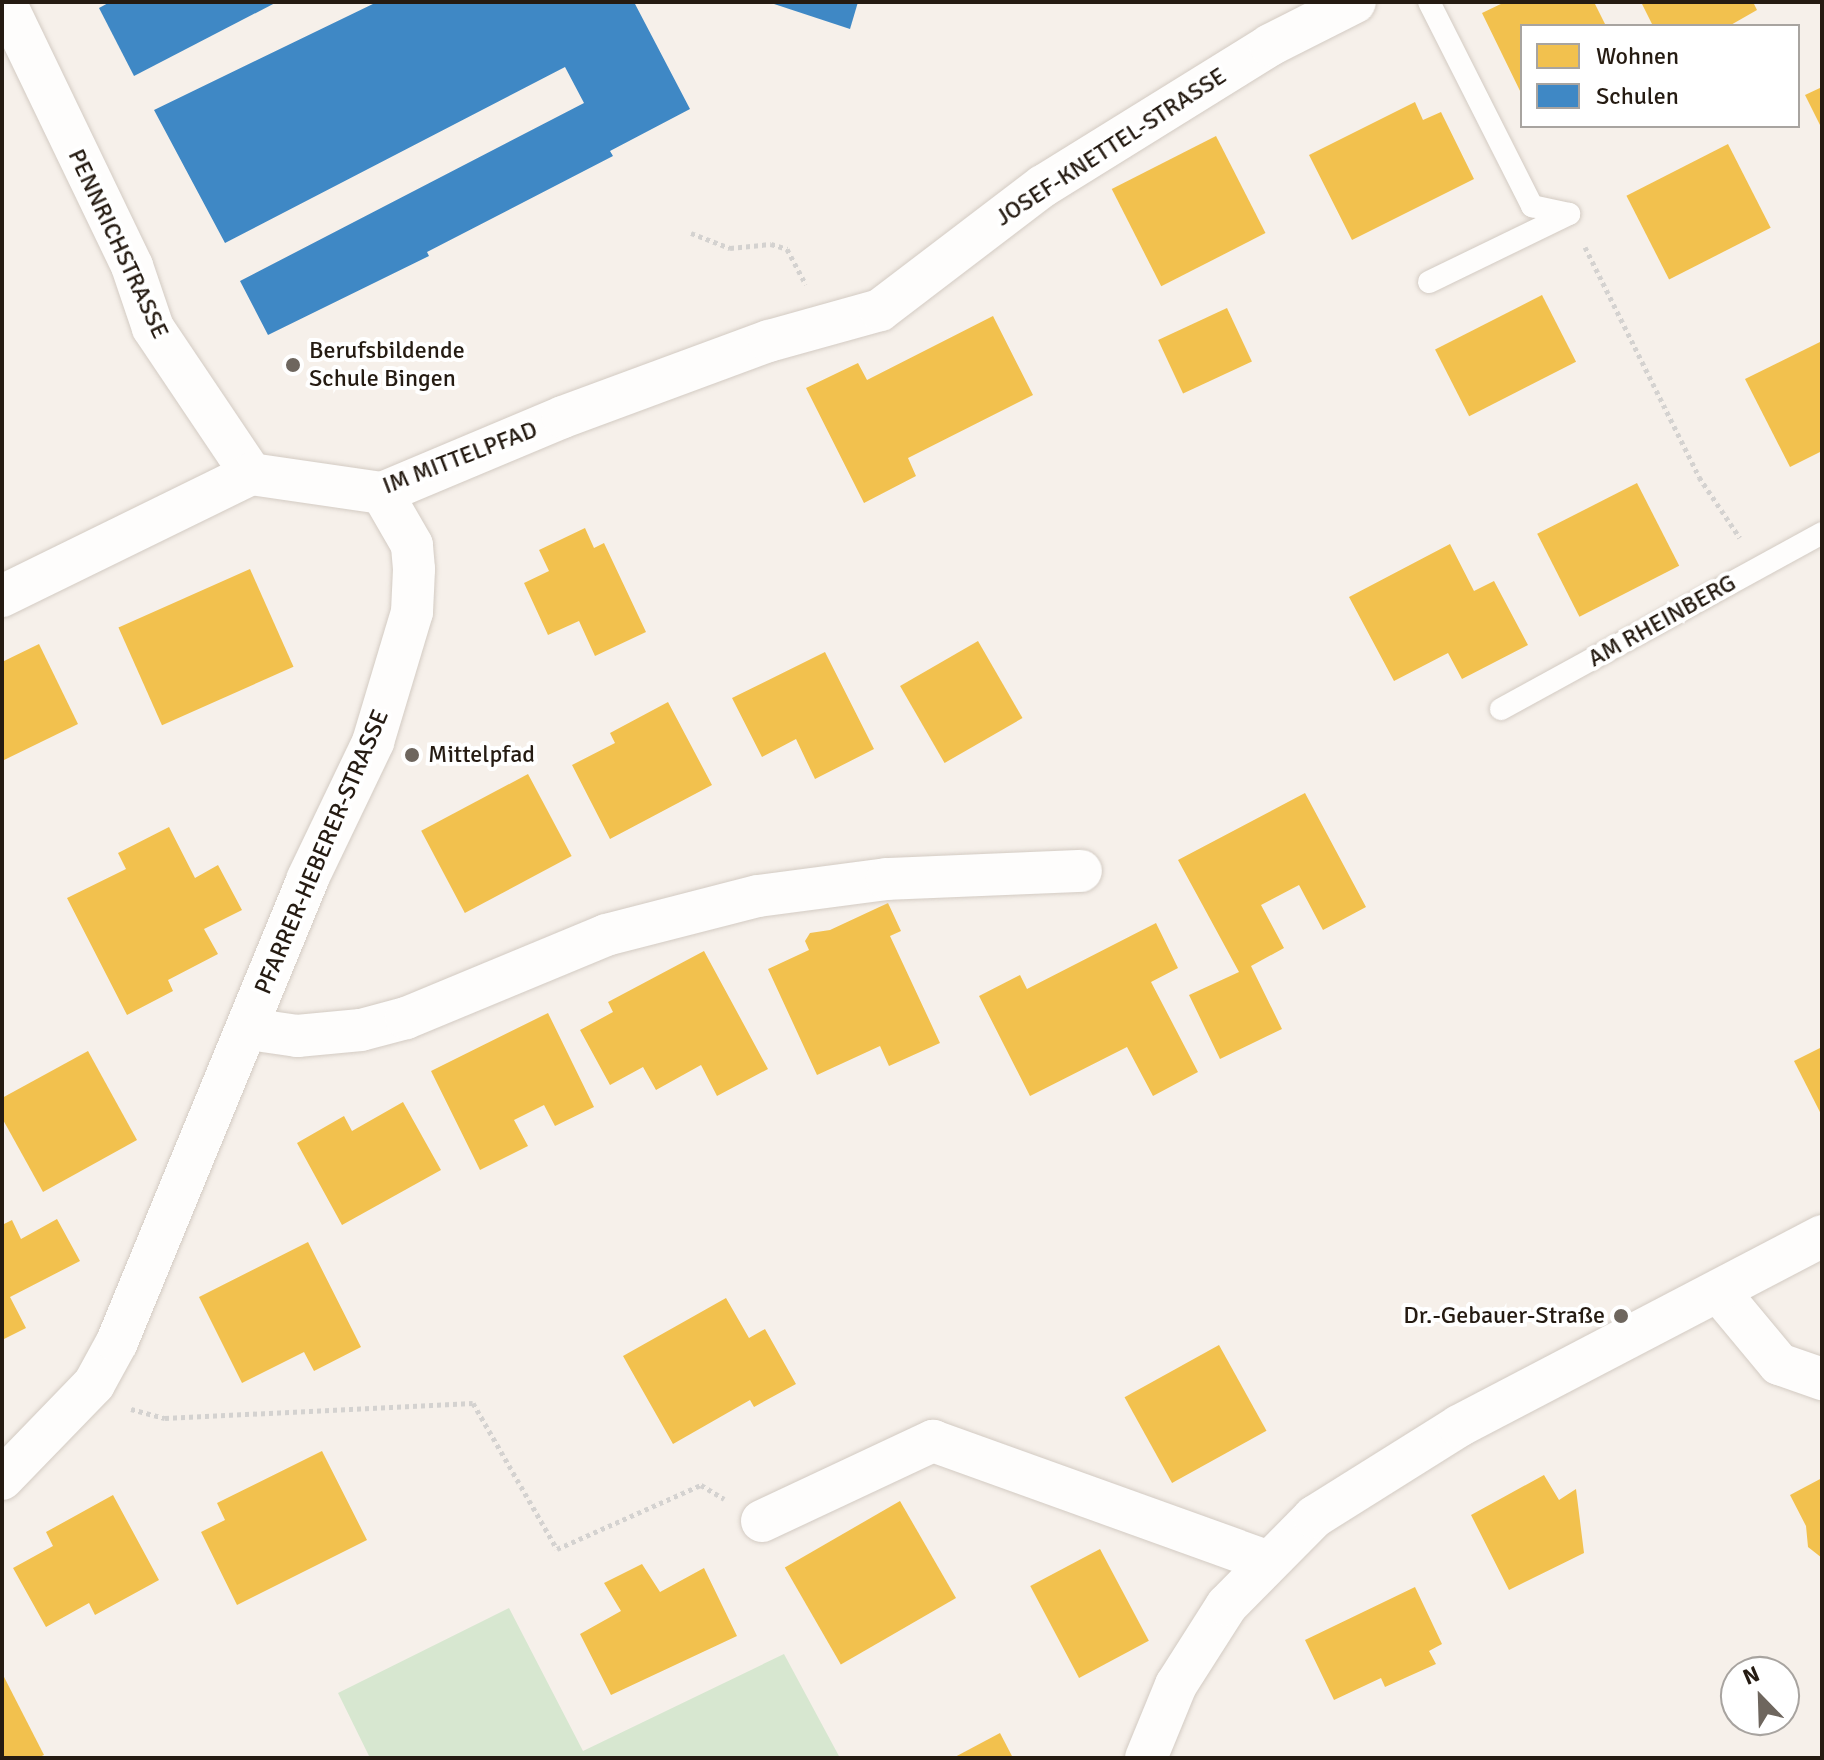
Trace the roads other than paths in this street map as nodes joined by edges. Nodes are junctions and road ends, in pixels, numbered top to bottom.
1 (5, 2) edge
2 (1355, 2) edge
3 (1429, 2) edge
4 (1429, 282) dead end
5 (880, 310) joint
6 (251, 474) junction
7 (382, 493) junction
8 (1822, 533) edge
9 (2, 596) edge
10 (1501, 709) dead end
11 (1081, 871) dead end
12 (249, 1029) junction
13 (1822, 1236) edge
14 (1719, 1292) junction
15 (1822, 1379) edge
16 (2, 1479) edge
17 (762, 1521) road end
18 (1266, 1561) junction
19 (1146, 1758) edge

1 - 6 street, PENNRICHSTRASSE
2 - 5 street, JOSEF-KNETTEL-STRASSE
3 - 4 lane
5 - 7 street, IM MITTELPFAD
6 - 7 street, IM MITTELPFAD
6 - 9 street
7 - 12 street, PFARRER-HEBERER-STRASSE
8 - 10 lane, AM RHEINBERG
11 - 12 street, PFARRER-HEBERER-STRASSE
12 - 16 street, PFARRER-HEBERER-STRASSE
13 - 14 street
14 - 15 street
14 - 18 street
17 - 18 street
18 - 19 street

